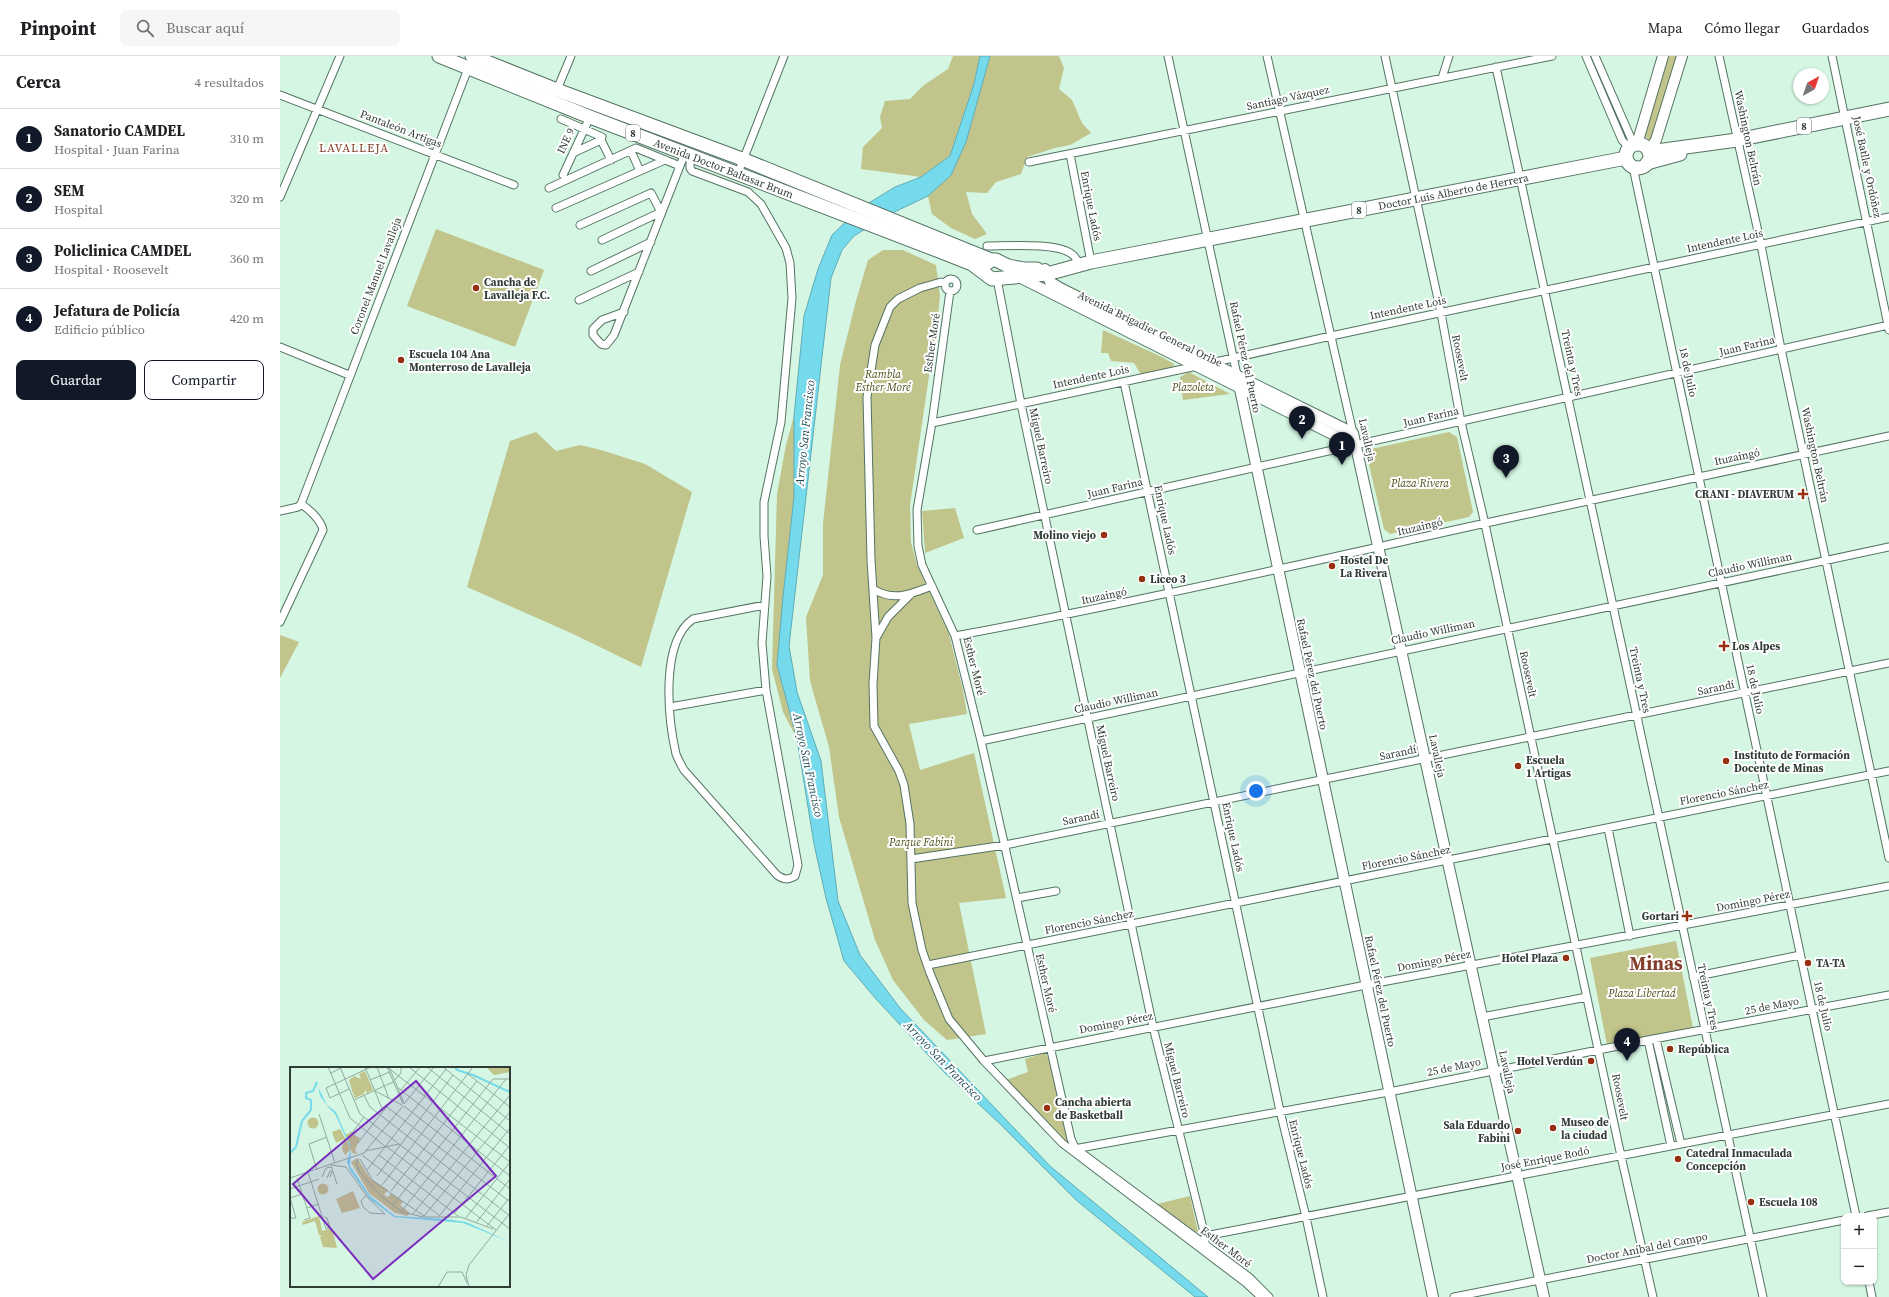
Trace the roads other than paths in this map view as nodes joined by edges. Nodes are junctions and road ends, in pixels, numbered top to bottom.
1 (340, 56) edge
2 (439, 56) edge
3 (571, 56) edge
4 (784, 56) edge
5 (1168, 56) edge
6 (1267, 56) edge
7 (1385, 56) edge
8 (1449, 56) edge
9 (1552, 56) edge
10 (1586, 56) edge
11 (1595, 56) edge
12 (1663, 56) edge
13 (1682, 56) edge
14 (1719, 56) edge
15 (1832, 56) edge
16 (471, 60) edge
17 (1496, 67) junction
18 (1442, 78) junction
19 (1392, 88) junction
20 (280, 95) edge
21 (555, 96) junction
22 (318, 109) junction
23 (1889, 109) edge
24 (1279, 112) junction
25 (590, 117) junction
26 (1845, 118) junction
27 (561, 119) dead end
28 (584, 130) junction
29 (1184, 131) junction
30 (602, 139) junction
31 (1737, 140) junction
32 (633, 150) junction
33 (1632, 152) junction
34 (573, 153) junction
35 (434, 154) junction
36 (687, 154) junction
37 (1070, 154) junction
38 (1648, 155) junction
39 (742, 159) junction
40 (610, 160) junction
41 (664, 160) junction
42 (1028, 162) dead end
43 (680, 166) junction
44 (640, 171) junction
45 (738, 173) junction
46 (563, 175) dead end
47 (1521, 178) junction
48 (514, 185) dead end
49 (282, 186) edge
50 (549, 188) dead end
51 (280, 197) edge
52 (1415, 199) junction
53 (556, 208) dead end
54 (662, 212) junction
55 (1889, 218) edge
56 (1305, 220) junction
57 (1867, 222) junction
58 (580, 225) dead end
59 (1207, 239) junction
60 (602, 240) dead end
61 (651, 242) junction
62 (1761, 245) junction
63 (943, 246) junction
64 (987, 246) dead end
65 (996, 261) junction
66 (1085, 262) junction
67 (1655, 267) junction
68 (591, 271) dead end
69 (639, 272) junction
70 (1046, 272) junction
71 (984, 273) junction
72 (1019, 277) junction
73 (999, 278) junction
74 (945, 284) junction
75 (950, 291) junction
76 (1545, 291) junction
77 (579, 300) dead end
78 (1082, 305) junction
79 (624, 312) junction
80 (1441, 312) junction
81 (1889, 327) edge
82 (1331, 336) junction
83 (280, 347) edge
84 (1781, 350) junction
85 (1233, 358) junction
86 (1212, 363) junction
87 (1198, 366) junction
88 (1677, 373) junction
89 (349, 374) junction
90 (1237, 375) junction
91 (1124, 382) junction
92 (1239, 386) junction
93 (1568, 398) junction
94 (1020, 404) junction
95 (932, 422) junction
96 (1461, 422) junction
97 (1353, 434) junction
98 (1889, 436) edge
99 (1356, 446) junction
100 (1804, 454) junction
101 (1256, 468) junction
102 (1699, 476) junction
103 (1148, 492) junction
104 (1591, 501) junction
105 (301, 504) junction
106 (280, 511) edge
107 (1044, 515) junction
108 (1485, 524) junction
109 (977, 530) dead end
110 (1889, 547) edge
111 (1379, 548) junction
112 (1825, 560) junction
113 (1277, 570) junction
114 (1721, 582) junction
115 (932, 586) junction
116 (873, 590) junction
117 (1170, 594) junction
118 (910, 595) junction
119 (765, 605) junction
120 (1613, 605) junction
121 (1066, 616) junction
122 (280, 622) edge
123 (1507, 628) junction
124 (955, 636) junction
125 (876, 638) junction
126 (1401, 650) junction
127 (1889, 663) edge
128 (1849, 671) junction
129 (1300, 672) junction
130 (766, 690) junction
131 (1745, 693) junction
132 (1191, 696) junction
133 (670, 708) junction
134 (1637, 715) junction
135 (1088, 719) junction
136 (1531, 737) junction
137 (981, 741) junction
138 (1425, 759) junction
139 (1889, 771) edge
140 (1870, 775) junction
141 (1323, 780) junction
142 (1766, 796) junction
143 (1214, 803) junction
144 (1659, 818) junction
145 (1110, 824) junction
146 (1608, 828) junction
147 (1553, 839) junction
148 (1005, 846) junction
149 (1889, 858) edge
150 (911, 859) junction
151 (1448, 861) junction
152 (1344, 881) junction
153 (1889, 886) edge
154 (1056, 891) dead end
155 (1016, 898) junction
156 (1235, 903) junction
157 (1790, 904) junction
158 (1131, 924) junction
159 (1682, 926) junction
160 (1630, 936) junction
161 (1026, 945) junction
162 (1576, 946) junction
163 (1800, 955) junction
164 (928, 966) junction
165 (1471, 966) junction
166 (1693, 977) junction
167 (1366, 985) junction
168 (1889, 995) edge
169 (1587, 997) junction
170 (1258, 1007) junction
171 (1813, 1009) junction
172 (1482, 1017) junction
173 (1153, 1027) junction
174 (1704, 1030) junction
175 (1656, 1038) junction
176 (1648, 1040) junction
177 (1050, 1048) junction
178 (1600, 1050) junction
179 (984, 1061) junction
180 (1494, 1070) junction
181 (1389, 1092) junction
182 (1889, 1104) edge
183 (1280, 1111) junction
184 (1835, 1114) junction
185 (1178, 1130) junction
186 (1727, 1135) junction
187 (1681, 1144) junction
188 (1671, 1146) junction
189 (1073, 1150) junction
190 (1621, 1156) junction
191 (1517, 1176) junction
192 (1411, 1196) junction
193 (1889, 1212) edge
194 (1855, 1213) edge
195 (1877, 1214) edge
196 (1306, 1217) junction
197 (1841, 1221) edge
198 (1205, 1236) junction
199 (1750, 1239) junction
200 (1203, 1247) junction
201 (1645, 1259) junction
202 (1540, 1280) junction
203 (1870, 1285) edge
204 (1261, 1297) edge
205 (1269, 1297) edge
206 (1323, 1297) edge
207 (1433, 1297) edge
208 (1454, 1297) edge
209 (1544, 1297) edge
210 (1654, 1297) edge
211 (1763, 1297) edge
212 (1872, 1297) edge

1 - 22 street
2 - 16 highway, Avenida Doctor Baltasar Brum / 8
3 - 21 street
4 - 39 street
5 - 29 street, Rafael Pérez del Puerto
6 - 24 street, Lavalleja
7 - 19 street, Roosevelt
8 - 18 street
9 - 17 street, Santiago Vázquez
10 - 33 street
11 - 33 street
12 - 33 main road
13 - 38 main road
14 - 31 street, Washington Beltrán
15 - 26 street, José Batlle y Ordóñez
16 - 21 highway, Avenida Doctor Baltasar Brum / 8
16 - 35 street, Coronel Manuel Lavalleja
17 - 18 street, Santiago Vázquez
17 - 47 street, Treinta y Tres
18 - 19 street, Santiago Vázquez
19 - 24 street, Santiago Vázquez
19 - 52 street, Roosevelt
20 - 22 street, Pantaleón Artigas
21 - 25 highway, Avenida Doctor Baltasar Brum / 8
21 - 39 highway, Avenida Doctor Baltasar Brum / 8
22 - 35 street, Pantaleón Artigas
22 - 49 street
23 - 26 highway, 8
24 - 29 street, Santiago Vázquez
24 - 56 street, Lavalleja
25 - 28 street, INE 9
25 - 36 highway, Avenida Doctor Baltasar Brum / 8
26 - 31 highway, 8
26 - 57 street, José Batlle y Ordóñez
27 - 28 street
28 - 30 street
28 - 34 street, INE 9
29 - 37 street, Santiago Vázquez
29 - 59 street, Rafael Pérez del Puerto
30 - 34 street
30 - 40 street
31 - 38 highway, 8
31 - 62 street, Washington Beltrán
32 - 40 street
32 - 41 street, Avenida Doctor Baltasar Brum
32 - 44 street
33 - 38 highway
33 - 38 highway, 8
33 - 47 highway, Doctor Luis Alberto de Herrera / 8
33 - 67 street, 18 de Julio
34 - 46 street, INE 9
35 - 48 street, Pantaleón Artigas
35 - 89 street, Coronel Manuel Lavalleja
36 - 43 street
36 - 45 highway, Avenida Doctor Baltasar Brum / 8
36 - 119 street
37 - 42 street, Santiago Vázquez
37 - 66 street, Enrique Ladós
39 - 45 street
39 - 63 highway, Avenida Doctor Baltasar Brum / 8
40 - 50 street
41 - 43 street, Avenida Doctor Baltasar Brum
41 - 44 street
43 - 54 street
44 - 53 street
45 - 63 highway, Avenida Doctor Baltasar Brum / 8
47 - 52 highway, Doctor Luis Alberto de Herrera / 8
47 - 76 street, Treinta y Tres
49 - 51 street
52 - 56 highway, Doctor Luis Alberto de Herrera / 8
52 - 80 street, Roosevelt
54 - 58 street
54 - 60 street
54 - 61 street
55 - 57 street, Intendente Lois
56 - 59 highway, Doctor Luis Alberto de Herrera / 8
56 - 82 street, Lavalleja
57 - 62 street, Intendente Lois
57 - 81 street, José Batlle y Ordóñez
59 - 66 highway, Doctor Luis Alberto de Herrera / 8
59 - 85 street, Rafael Pérez del Puerto
61 - 68 street
61 - 69 street
62 - 67 street, Intendente Lois
62 - 84 street, Washington Beltrán
63 - 65 highway, Avenida Doctor Baltasar Brum / 8
63 - 71 highway, Avenida Doctor Baltasar Brum / 8
64 - 66 street
65 - 70 highway, Doctor Luis Alberto de Herrera / 8
65 - 71 highway
65 - 73 highway
66 - 70 highway, Doctor Luis Alberto de Herrera / 8
67 - 76 street, Intendente Lois
67 - 88 street, 18 de Julio
69 - 77 street
69 - 79 street
70 - 72 highway, Doctor Luis Alberto de Herrera / 8
70 - 78 main road, Avenida Brigadier General Oribe
71 - 73 highway, 8
72 - 73 highway, Doctor Luis Alberto de Herrera / 8
72 - 78 main road, Avenida Brigadier General Oribe
73 - 94 street, Miguel Barreiro
74 - 75 street
74 - 75 street
74 - 116 street, Esther Moré
75 - 95 street, Esther Moré
76 - 80 street, Intendente Lois
76 - 93 street, Treinta y Tres
78 - 86 main road, Avenida Brigadier General Oribe
78 - 87 main road, Avenida Brigadier General Oribe
79 - 79 street
80 - 82 street, Intendente Lois
80 - 96 street, Roosevelt
81 - 84 street, Juan Farina
82 - 85 street, Intendente Lois
82 - 97 street, Lavalleja
83 - 89 street
84 - 88 street, Juan Farina
84 - 100 street, Washington Beltrán
85 - 86 street, Intendente Lois
85 - 90 street, Rafael Pérez del Puerto
86 - 87 street, Intendente Lois
86 - 90 main road, Avenida Brigadier General Oribe
87 - 91 street, Intendente Lois
87 - 92 main road, Avenida Brigadier General Oribe
88 - 93 street, Juan Farina
88 - 102 street, 18 de Julio
89 - 105 street, Coronel Manuel Lavalleja
90 - 92 main road, Rafael Pérez del Puerto
90 - 97 main road, Avenida Brigadier General Oribe
91 - 94 street, Intendente Lois
91 - 103 street, Enrique Ladós
92 - 99 main road, Avenida Brigadier General Oribe
92 - 101 main road, Rafael Pérez del Puerto
93 - 96 street, Juan Farina
93 - 104 street, Treinta y Tres
94 - 95 street, Intendente Lois
94 - 107 street, Miguel Barreiro
95 - 115 street, Esther Moré
96 - 99 street, Juan Farina
96 - 108 street, Roosevelt
97 - 99 main road, Lavalleja
98 - 100 street, Ituzaingó
99 - 101 street, Juan Farina
99 - 111 main road, Lavalleja
100 - 102 street, Ituzaingó
100 - 112 street, Washington Beltrán
101 - 103 street, Juan Farina
101 - 113 main road, Rafael Pérez del Puerto
102 - 104 street, Ituzaingó
102 - 114 street, 18 de Julio
103 - 107 street, Juan Farina
103 - 117 street, Enrique Ladós
104 - 108 street, Ituzaingó
104 - 120 street, Treinta y Tres
105 - 106 street
105 - 122 street
107 - 109 street, Juan Farina
107 - 121 street, Miguel Barreiro
108 - 111 street, Ituzaingó
108 - 123 street, Roosevelt
110 - 112 street, Claudio Williman
111 - 113 street, Ituzaingó
111 - 126 main road, Lavalleja
112 - 114 street, Claudio Williman
112 - 128 street, Washington Beltrán
113 - 117 street, Ituzaingó
113 - 129 main road, Rafael Pérez del Puerto
114 - 120 street, Claudio Williman
114 - 131 street, 18 de Julio
115 - 118 street, Esther Moré
115 - 124 street, Esther Moré
116 - 118 street, Esther Moré
116 - 125 street, Esther Moré
117 - 121 street, Ituzaingó
117 - 132 street, Enrique Ladós
118 - 125 street, Esther Moré
119 - 130 street
119 - 133 street
120 - 123 street, Claudio Williman
120 - 134 street, Treinta y Tres
121 - 124 street, Ituzaingó
121 - 135 street, Miguel Barreiro
123 - 126 street, Claudio Williman
123 - 136 street, Roosevelt
124 - 137 street, Esther Moré
125 - 150 street, Esther Moré
126 - 129 street, Claudio Williman
126 - 138 main road, Lavalleja
127 - 128 street, Sarandí
128 - 131 street, Sarandí
128 - 140 street, Washington Beltrán
129 - 132 street, Claudio Williman
129 - 141 main road, Rafael Pérez del Puerto
130 - 133 street
130 - 133 street
131 - 134 street, Sarandí
131 - 142 street, 18 de Julio
132 - 135 street, Claudio Williman
132 - 143 street, Enrique Ladós
134 - 136 street, Sarandí
134 - 144 street, Treinta y Tres
135 - 137 street, Claudio Williman
135 - 145 street, Miguel Barreiro
136 - 138 street, Sarandí
136 - 147 street, Roosevelt
137 - 148 street, Esther Moré
138 - 141 street, Sarandí
138 - 151 main road, Lavalleja
139 - 140 street, Florencio Sánchez
140 - 142 street, Florencio Sánchez
140 - 149 street, Washington Beltrán
141 - 143 street, Sarandí
141 - 152 main road, Rafael Pérez del Puerto
142 - 144 street, Florencio Sánchez
142 - 157 street, 18 de Julio
143 - 145 street, Sarandí
143 - 156 street, Enrique Ladós
144 - 146 street, Florencio Sánchez
144 - 159 street, Treinta y Tres
145 - 148 street, Sarandí
145 - 158 street, Miguel Barreiro
146 - 147 street, Florencio Sánchez
146 - 160 street
147 - 151 street, Florencio Sánchez
147 - 162 street, Roosevelt
148 - 150 street, Sarandí
148 - 155 street, Esther Moré
150 - 164 street, Esther Moré
151 - 152 street, Florencio Sánchez
151 - 165 main road, Lavalleja
152 - 156 street, Florencio Sánchez
152 - 167 main road, Rafael Pérez del Puerto
153 - 157 street, Domingo Pérez
154 - 155 street
155 - 161 street, Esther Moré
156 - 158 street, Florencio Sánchez
156 - 170 street, Enrique Ladós
157 - 159 street, Domingo Pérez
157 - 163 street, 18 de Julio
158 - 161 street, Florencio Sánchez
158 - 173 street, Miguel Barreiro
159 - 160 street, Domingo Pérez
159 - 166 street, Treinta y Tres
160 - 162 street, Domingo Pérez
161 - 164 street, Florencio Sánchez
161 - 177 street, Esther Moré
162 - 165 street, Domingo Pérez
162 - 169 street, Roosevelt
163 - 166 street
163 - 171 street, 18 de Julio
164 - 179 street, Esther Moré
165 - 167 street, Domingo Pérez
165 - 172 main road, Lavalleja
166 - 174 street, Treinta y Tres
167 - 170 street, Domingo Pérez
167 - 181 main road, Rafael Pérez del Puerto
168 - 171 street, 25 de Mayo
169 - 172 street
169 - 178 street, Roosevelt
170 - 173 street, Domingo Pérez
170 - 183 street, Enrique Ladós
171 - 174 street, 25 de Mayo
171 - 184 street, 18 de Julio
172 - 180 main road, Lavalleja
173 - 177 street, Domingo Pérez
173 - 185 street, Miguel Barreiro
174 - 175 street, 25 de Mayo
174 - 186 street, Treinta y Tres
175 - 176 street, 25 de Mayo
175 - 187 street
176 - 178 street, 25 de Mayo
176 - 188 street
177 - 179 street, Domingo Pérez
177 - 189 street, Esther Moré
178 - 180 street, 25 de Mayo
178 - 190 street, Roosevelt
179 - 189 street, Esther Moré
180 - 181 street, 25 de Mayo
180 - 191 main road, Lavalleja
181 - 183 street, 25 de Mayo
181 - 192 main road, Rafael Pérez del Puerto
182 - 184 street, José Enrique Rodó
183 - 185 street, 25 de Mayo
183 - 196 street, Enrique Ladós
184 - 186 street, José Enrique Rodó
184 - 194 street, 18 de Julio
185 - 189 street, 25 de Mayo
185 - 198 street, Miguel Barreiro
186 - 187 street, José Enrique Rodó
186 - 199 street, Treinta y Tres
187 - 188 street, José Enrique Rodó
188 - 190 street, José Enrique Rodó
189 - 200 street, Esther Moré
190 - 191 street, José Enrique Rodó
190 - 201 street, Roosevelt
191 - 192 street, José Enrique Rodó
191 - 202 main road, Lavalleja
192 - 196 street, José Enrique Rodó
192 - 207 main road, Rafael Pérez del Puerto
193 - 195 street
196 - 198 street, José Enrique Rodó
196 - 206 street, Enrique Ladós
197 - 199 street, Doctor Aníbal del Campo
198 - 200 street, Miguel Barreiro
199 - 201 street, Doctor Aníbal del Campo
199 - 211 street, Treinta y Tres
200 - 204 street, Esther Moré
200 - 205 street, Esther Moré
201 - 202 street, Doctor Aníbal del Campo
201 - 210 street, Roosevelt
202 - 208 street, Doctor Aníbal del Campo
202 - 209 main road, Lavalleja
203 - 212 street

